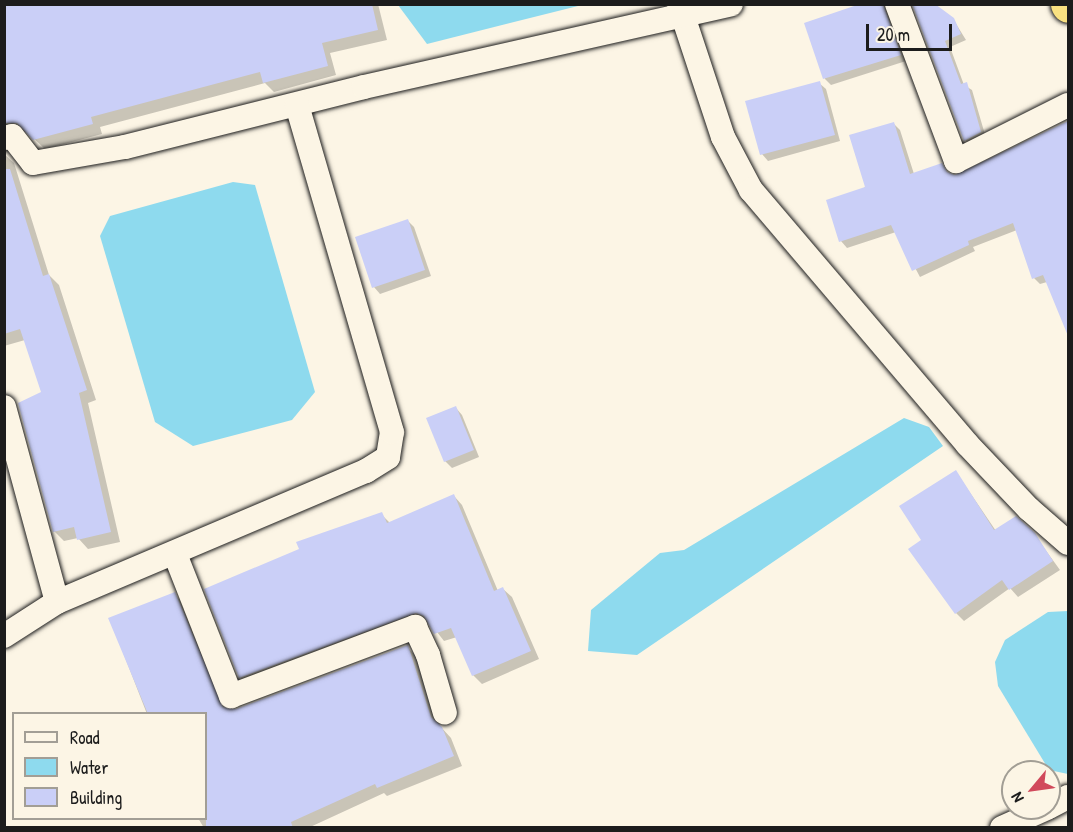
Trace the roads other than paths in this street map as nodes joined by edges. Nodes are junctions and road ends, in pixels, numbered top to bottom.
1 (731, 4) edge
2 (897, 4) edge
3 (680, 9) edge
4 (1068, 105) edge
5 (297, 106) junction
6 (4, 138) edge
7 (4, 407) edge
8 (1068, 543) edge
9 (175, 554) junction
10 (57, 602) junction
11 (4, 636) edge
12 (445, 713) dead end
13 (1020, 820) edge
14 (1002, 828) edge

1 - 3 street
2 - 4 street
3 - 5 street
3 - 8 street
5 - 6 street
5 - 9 street
7 - 10 street
9 - 10 street
9 - 12 street
10 - 11 street
13 - 14 street

